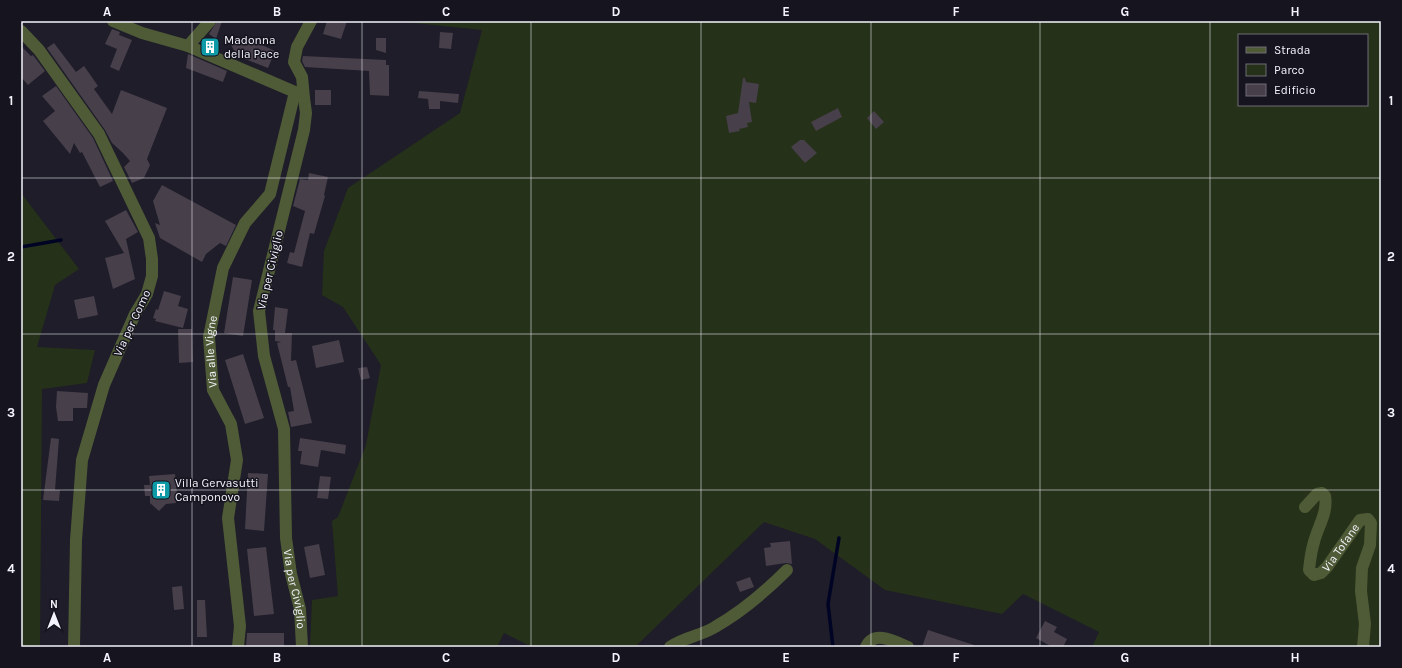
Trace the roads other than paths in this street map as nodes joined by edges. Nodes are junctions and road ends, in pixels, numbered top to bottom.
1 (113, 21) edge
2 (210, 21) edge
3 (311, 21) edge
4 (21, 31) edge
5 (188, 46) junction
6 (299, 95) junction
7 (1306, 507) dead end
8 (788, 570) dead end
9 (74, 647) edge
10 (238, 647) edge
11 (302, 647) edge
12 (670, 647) edge
13 (866, 647) edge
14 (908, 647) edge
15 (1363, 647) edge

1 - 5 street
2 - 5 street
3 - 6 street, Via per Civiglio
4 - 9 street, Via per Como
5 - 6 street
6 - 10 street, Via alle Vigne
6 - 11 street, Via per Civiglio
7 - 15 street, Via Tofane
8 - 12 street
13 - 14 street

